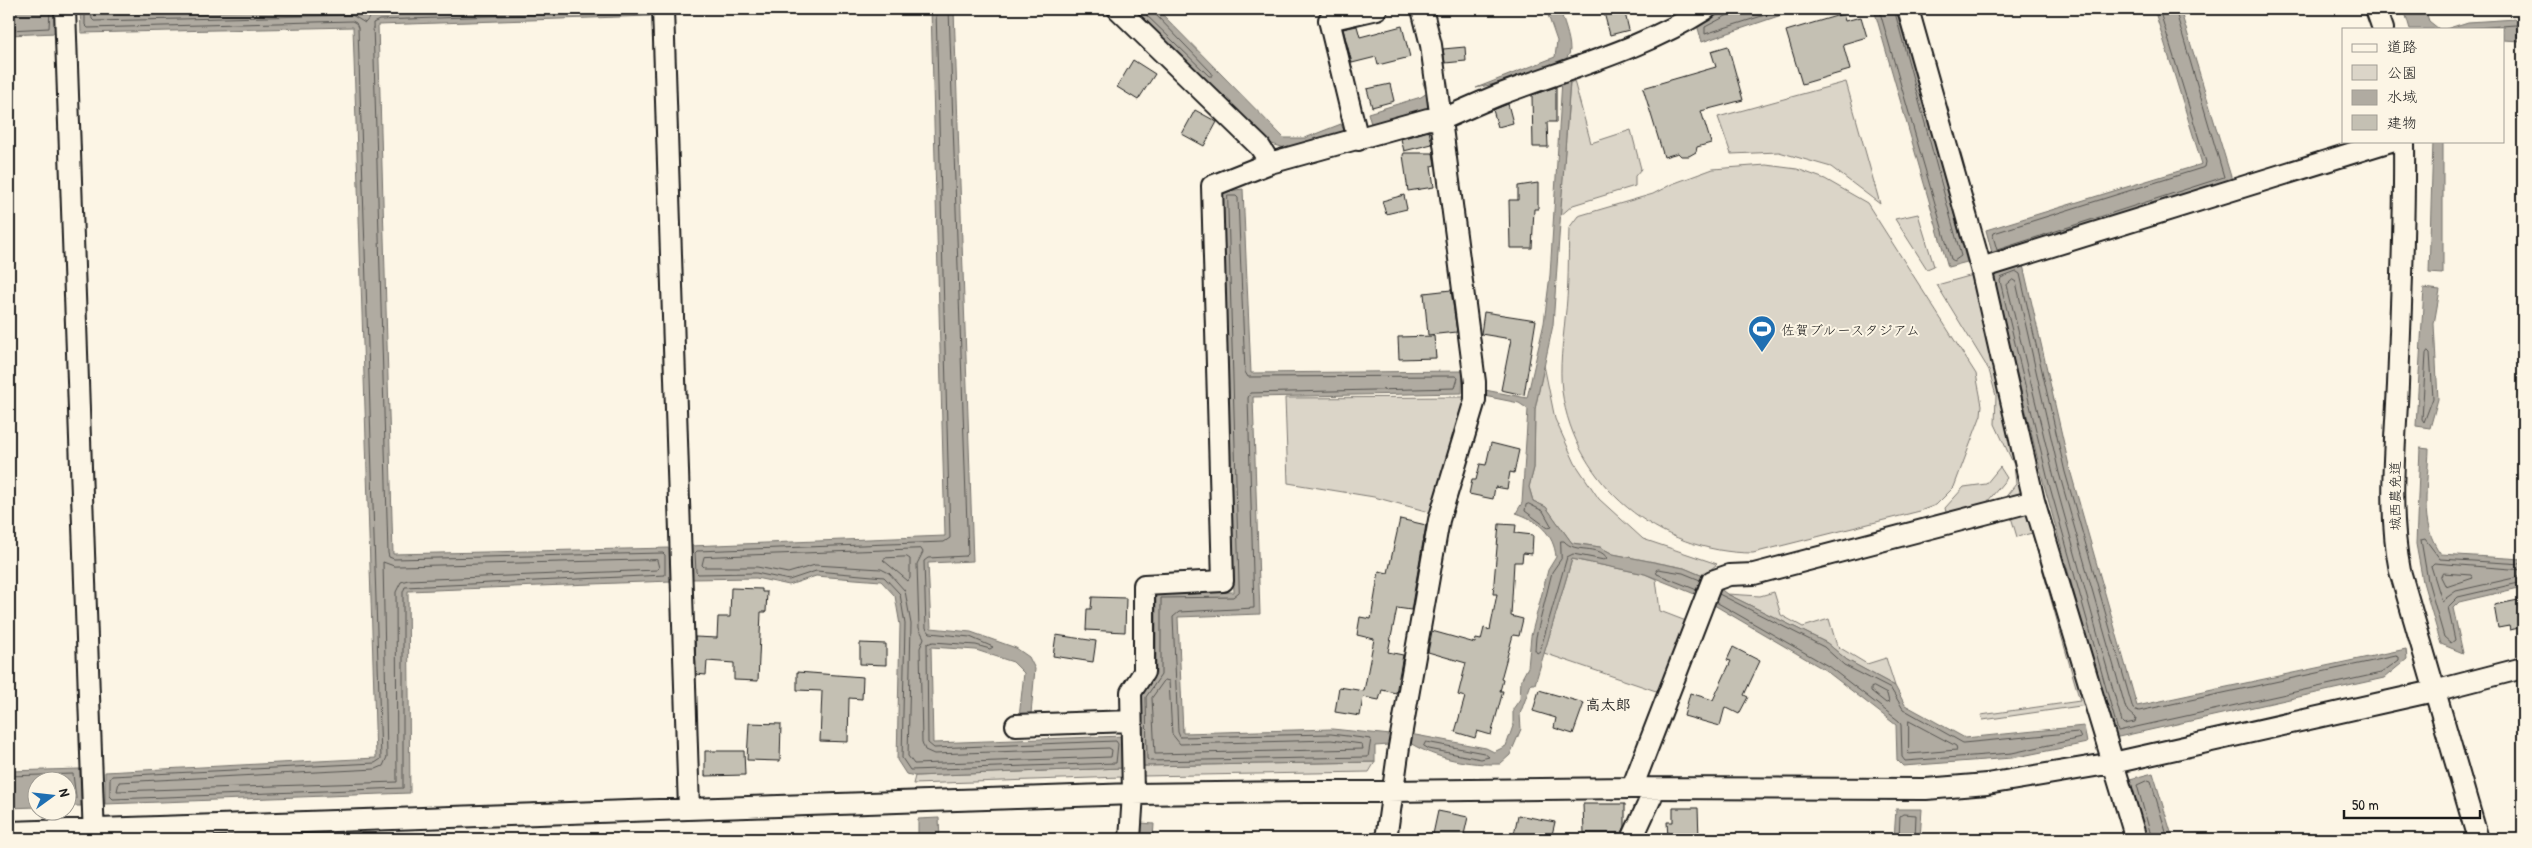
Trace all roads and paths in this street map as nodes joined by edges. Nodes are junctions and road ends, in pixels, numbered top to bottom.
1 (65, 9) edge
2 (663, 9) edge
3 (1118, 9) edge
4 (1377, 9) edge
5 (1422, 9) edge
6 (1706, 9) edge
7 (1908, 9) edge
8 (2376, 9) edge
9 (1327, 14) edge
10 (2383, 28) edge
11 (1441, 120) junction
12 (1358, 140) junction
13 (2388, 142) edge
14 (2404, 142) edge
15 (1270, 164) junction
16 (1981, 268) junction
17 (2034, 501) junction
18 (2523, 668) edge
19 (2434, 691) junction
20 (1131, 721) junction
21 (1016, 725) dead end
22 (2113, 763) junction
23 (1632, 788) junction
24 (1655, 789) junction
25 (1394, 790) junction
26 (1133, 794) junction
27 (689, 809) junction
28 (9, 832) edge
29 (94, 834) edge
30 (1130, 839) edge
31 (1386, 839) edge
32 (1632, 839) edge
33 (2136, 839) edge
34 (2478, 839) edge

1 - 29 street
2 - 27 street
3 - 15 street
4 - 9 street
5 - 11 street
6 - 11 street
7 - 16 street
8 - 10 street
9 - 12 street
11 - 12 street
11 - 25 street
12 - 15 street
13 - 16 street
14 - 19 street, 城西農免道
15 - 20 street
16 - 17 street
17 - 22 street
17 - 23 street
18 - 19 street
19 - 22 street
19 - 34 street, 城西農免道
20 - 21 street
20 - 26 street
22 - 24 street
22 - 33 street
23 - 24 street
23 - 25 street
24 - 32 street
25 - 26 street
25 - 31 street
26 - 27 street
26 - 30 street
27 - 29 street
28 - 29 street

